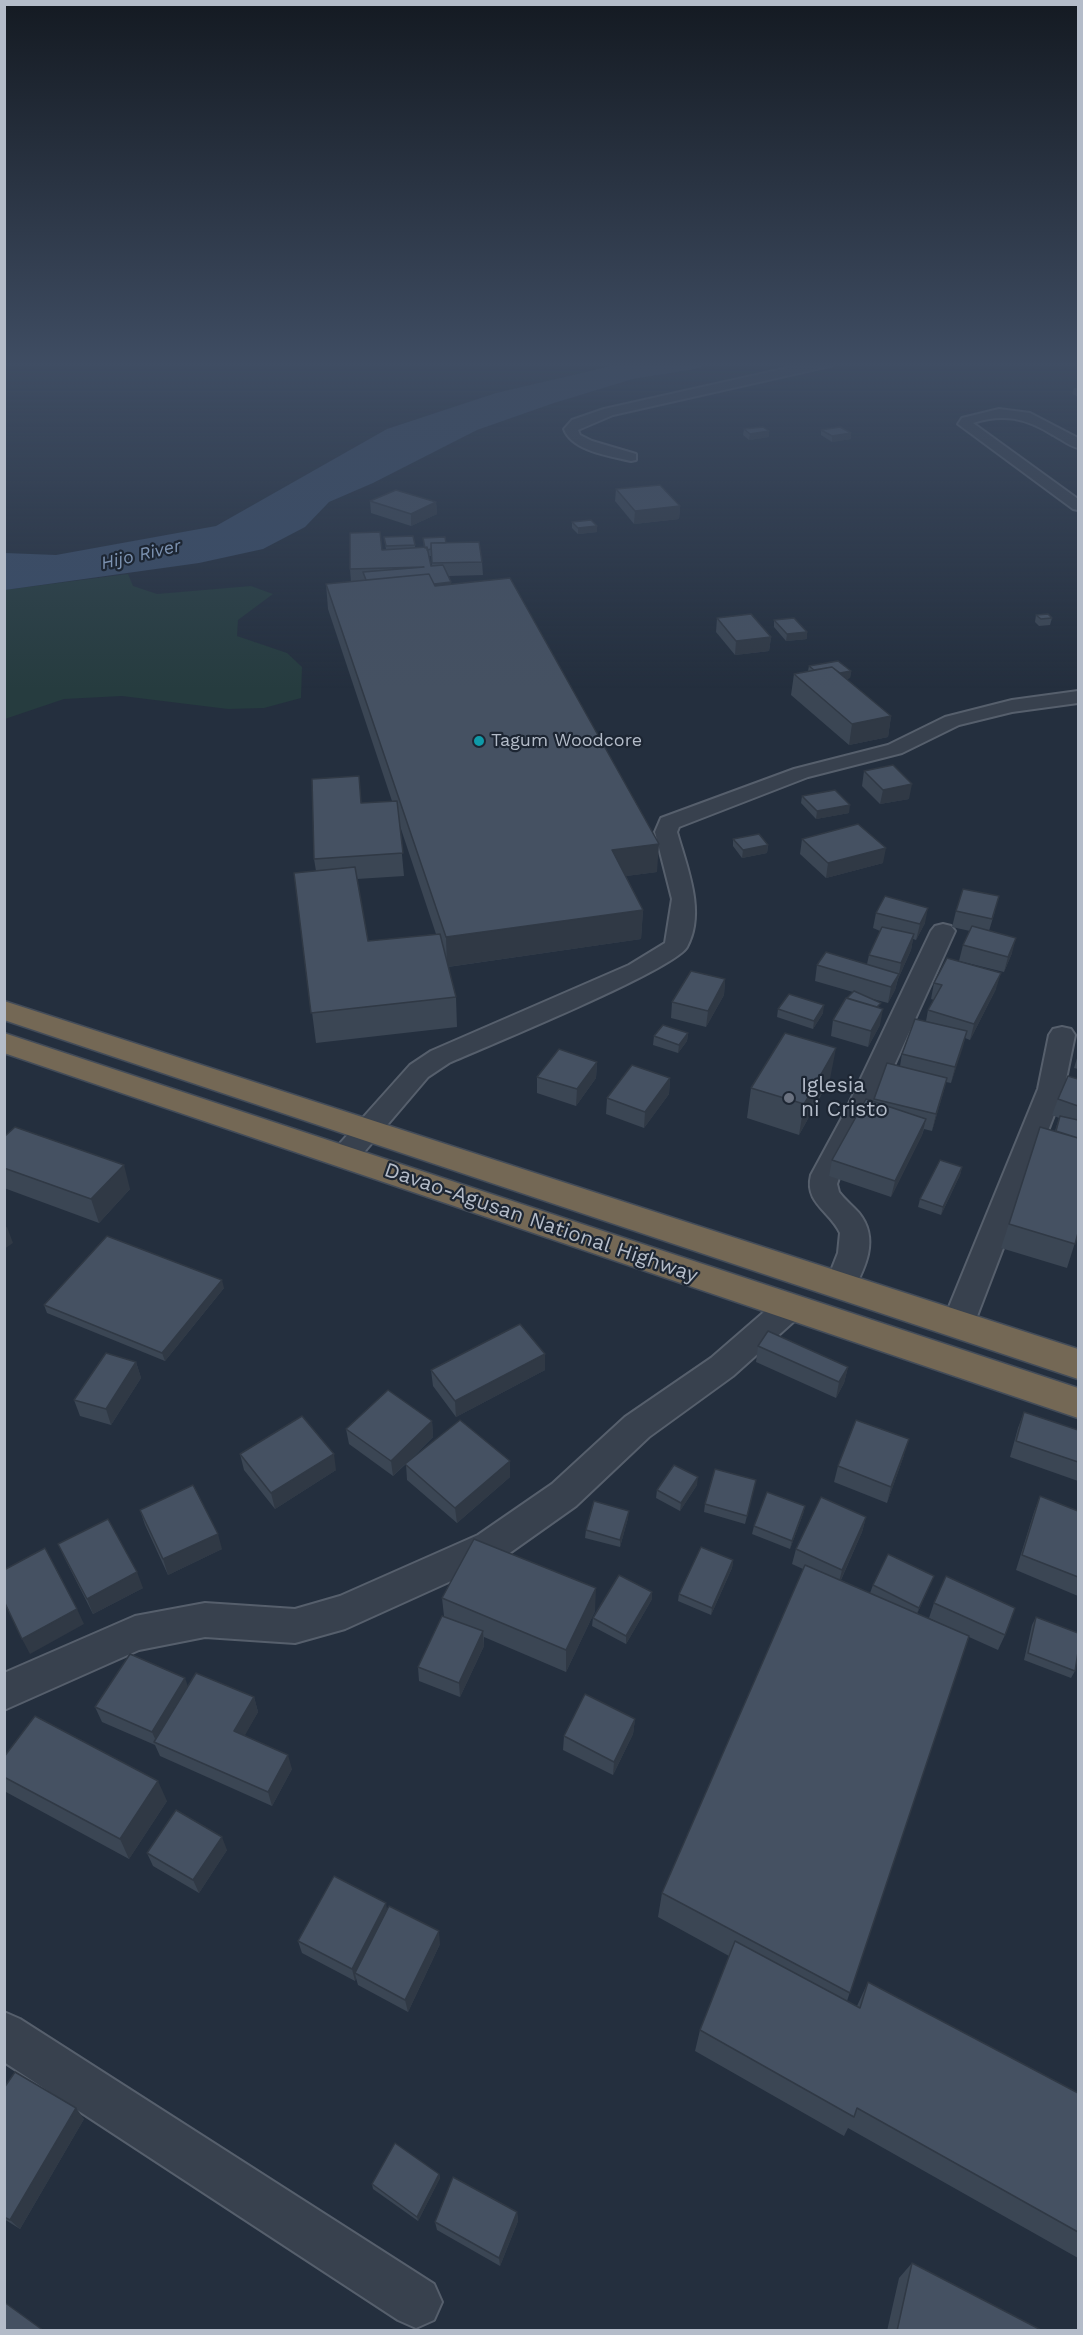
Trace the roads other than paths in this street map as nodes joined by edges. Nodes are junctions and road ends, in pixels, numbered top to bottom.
1 (1030, 471) edge
2 (1078, 506) edge
3 (1078, 697) edge
4 (943, 931) dead end
5 (4, 1010) edge
6 (1062, 1035) dead end
7 (4, 1042) edge
8 (366, 1130) junction
9 (344, 1157) junction
10 (840, 1286) junction
11 (790, 1307) junction
12 (958, 1324) junction
13 (1078, 1364) edge
14 (1078, 1403) edge
15 (4, 1692) edge
16 (4, 2035) edge
17 (416, 2302) dead end

1 - 2 street
3 - 8 street
4 - 10 street
5 - 8 highway, Davao-Agusan National Highway
6 - 12 street
7 - 9 highway, Davao-Agusan National Highway
8 - 9 street
8 - 10 highway, Davao-Agusan National Highway
9 - 11 highway, Davao-Agusan National Highway
10 - 12 highway, Davao-Agusan National Highway
11 - 14 highway, Davao-Agusan National Highway
11 - 15 street
12 - 13 highway, Davao-Agusan National Highway
16 - 17 street

